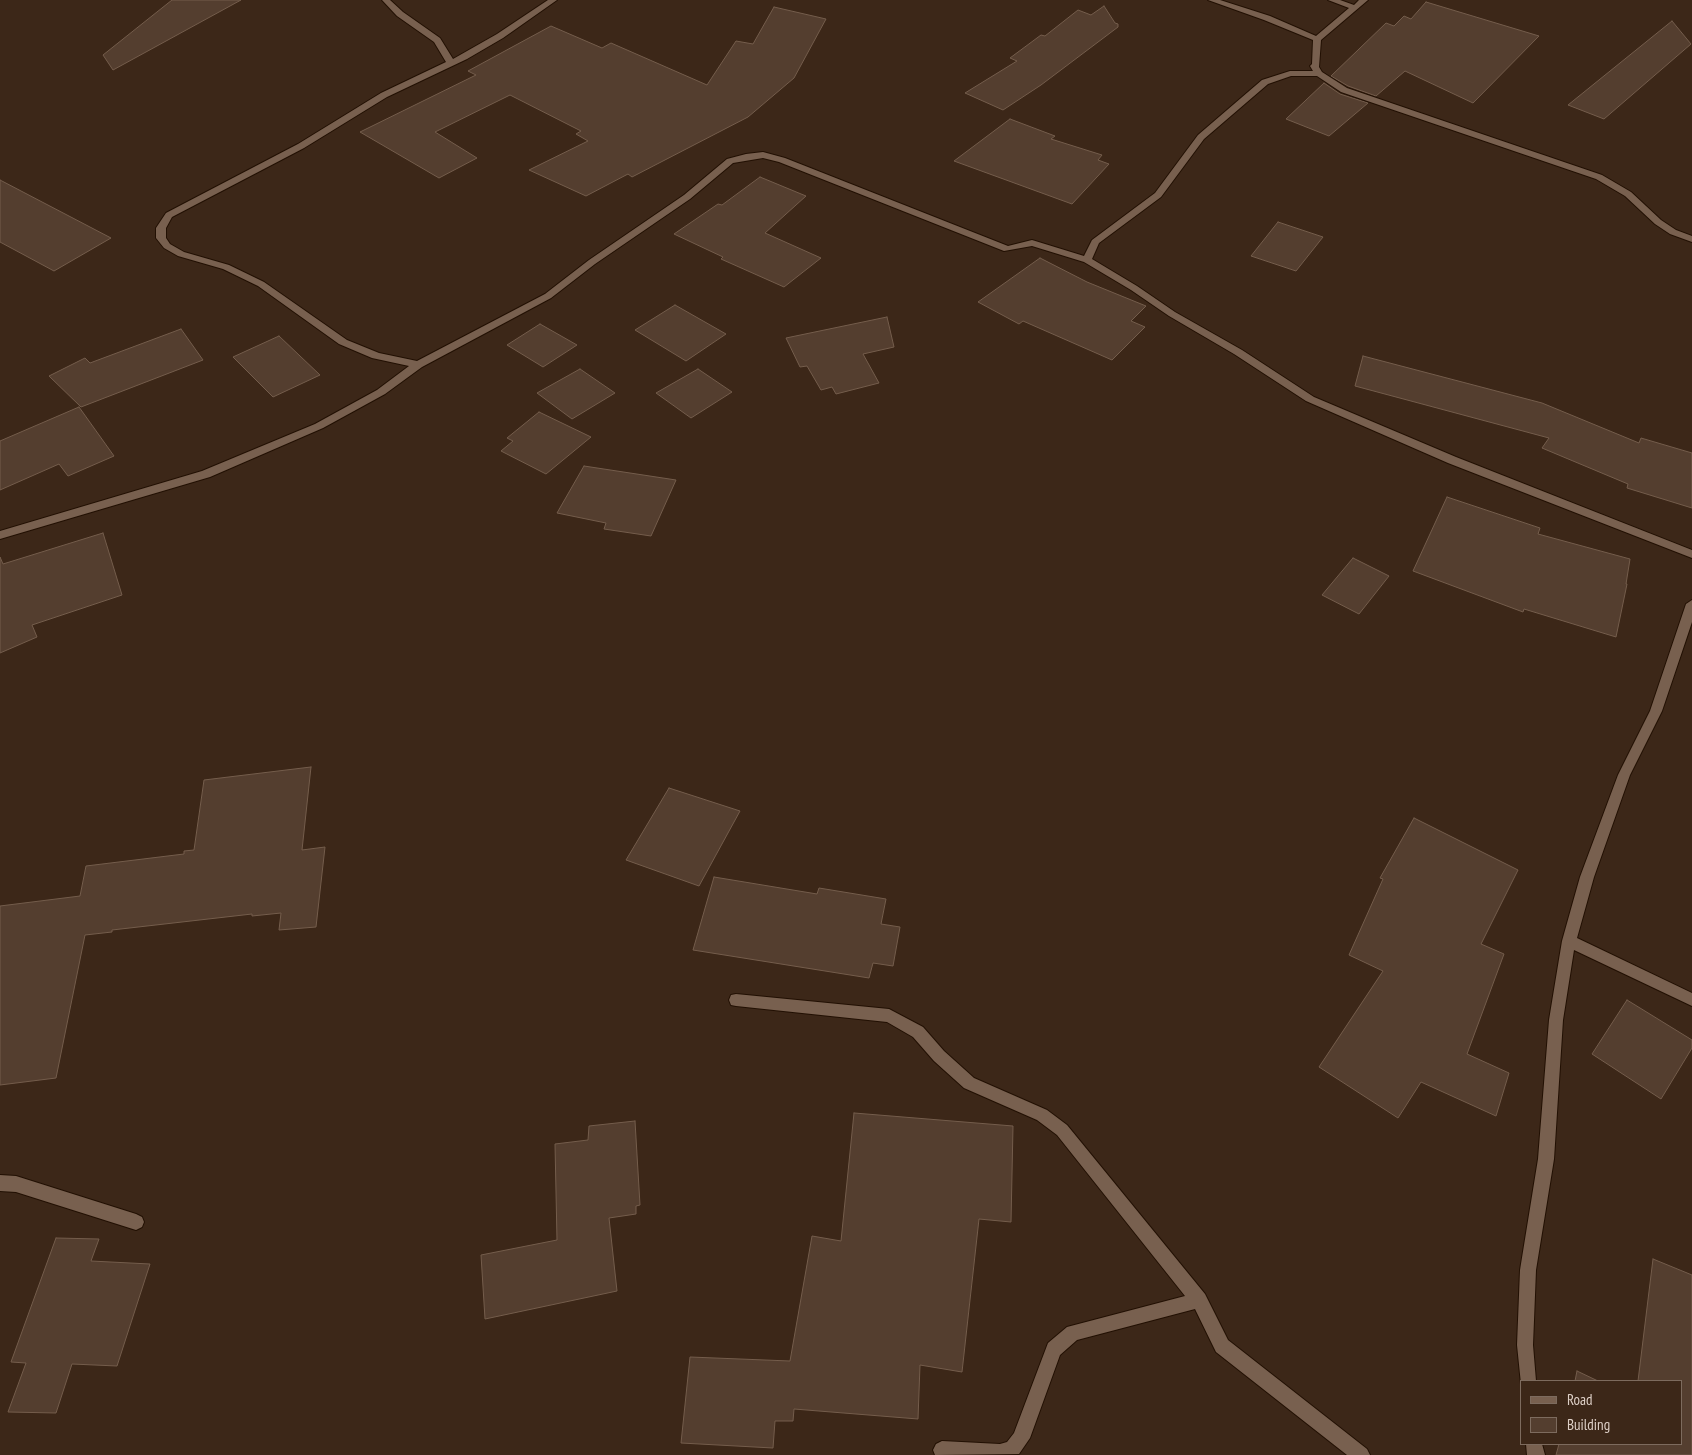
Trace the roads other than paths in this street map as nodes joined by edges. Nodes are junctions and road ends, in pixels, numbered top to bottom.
1 (386, 0) edge
2 (553, 0) edge
3 (1212, 0) edge
4 (1332, 0) edge
5 (1364, 0) edge
6 (1354, 7) junction
7 (1316, 39) junction
8 (451, 64) junction
9 (1319, 74) junction
10 (1692, 239) edge
11 (1087, 260) junction
12 (418, 364) junction
13 (0, 535) edge
14 (1692, 554) edge
15 (1692, 604) edge
16 (1569, 941) junction
17 (736, 1000) dead end
18 (1692, 1000) edge
19 (0, 1183) edge
20 (136, 1222) dead end
21 (1199, 1300) junction
22 (1528, 1380) edge
23 (942, 1450) dead end
24 (1362, 1455) edge

1 - 8 street
2 - 8 street
3 - 7 street
4 - 6 street
5 - 6 street
6 - 7 street
7 - 9 street
8 - 12 street
9 - 10 street
9 - 11 street
11 - 12 street
11 - 14 street
12 - 13 street
15 - 16 street
16 - 18 street
16 - 22 street
17 - 21 street
19 - 20 street
21 - 23 street
21 - 24 street

